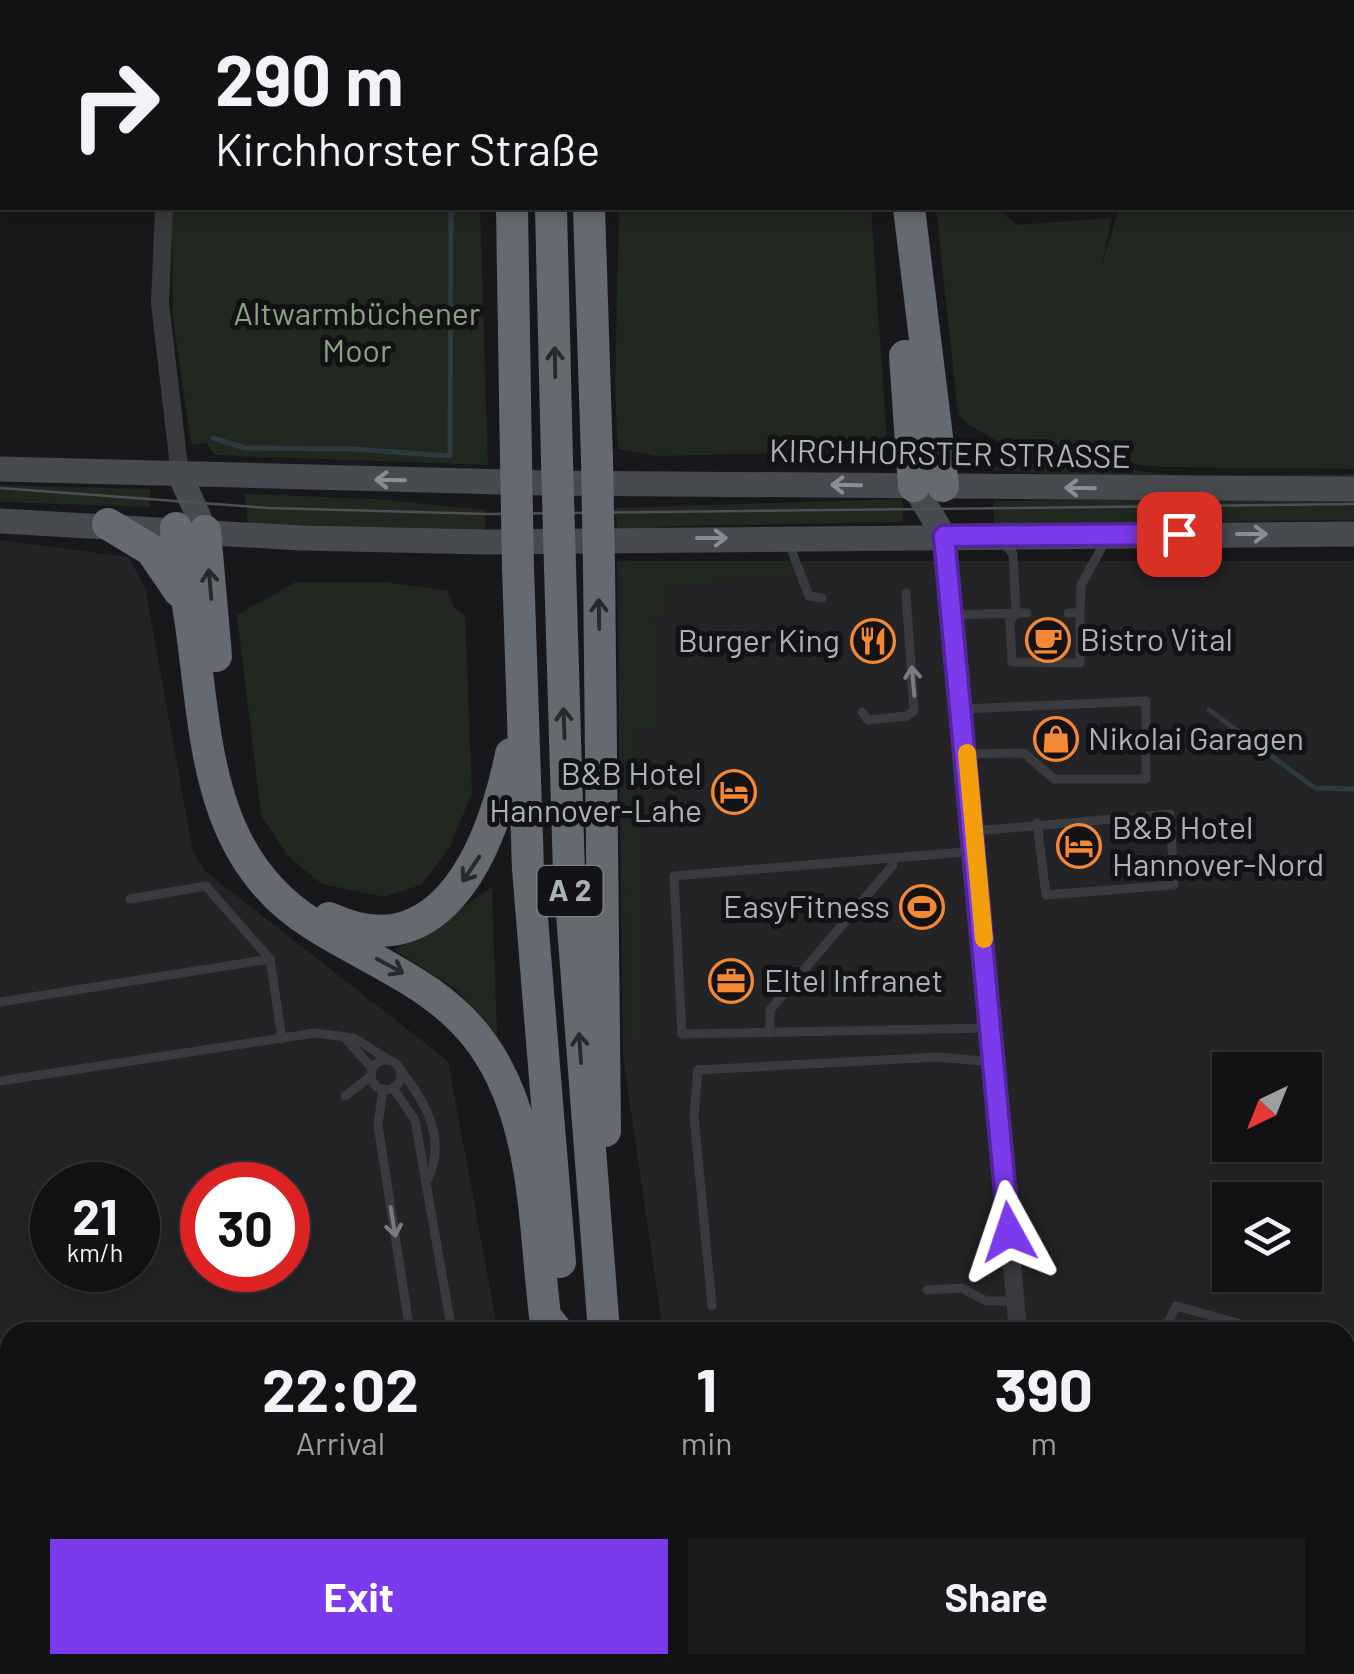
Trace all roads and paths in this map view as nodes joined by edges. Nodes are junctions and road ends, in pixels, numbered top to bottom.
1 (164, 210) edge
2 (512, 210) edge
3 (551, 210) edge
4 (894, 210) edge
5 (909, 210) edge
6 (590, 213) edge
7 (0, 469) edge
8 (550, 471) junction
9 (180, 474) junction
10 (929, 486) junction
11 (1354, 489) edge
12 (0, 521) edge
13 (108, 524) junction
14 (190, 530) junction
15 (1354, 534) edge
16 (1110, 535) junction
17 (944, 536) junction
18 (998, 536) junction
19 (786, 538) junction
20 (557, 553) junction
21 (1067, 584) dead end
22 (1080, 584) junction
23 (906, 593) dead end
24 (822, 598) dead end
25 (1022, 612) junction
26 (1068, 613) dead end
27 (1080, 613) junction
28 (952, 615) junction
29 (190, 618) junction
30 (963, 710) junction
31 (520, 711) junction
32 (862, 712) dead end
33 (968, 754) junction
34 (1036, 824) junction
35 (975, 831) junction
36 (977, 851) junction
37 (892, 858) junction
38 (130, 898) dead end
39 (270, 959) junction
40 (0, 1002) edge
41 (991, 1028) junction
42 (770, 1032) junction
43 (282, 1038) junction
44 (346, 1038) junction
45 (389, 1060) junction
46 (994, 1062) junction
47 (400, 1069) junction
48 (372, 1072) junction
49 (0, 1081) edge
50 (384, 1088) junction
51 (428, 1179) junction
52 (592, 1215) junction
53 (928, 1290) dead end
54 (1015, 1301) junction
55 (712, 1306) dead end
56 (408, 1322) edge
57 (450, 1322) edge
58 (550, 1322) edge
59 (565, 1322) edge
60 (603, 1322) edge
61 (1017, 1322) edge
62 (1169, 1322) edge
63 (1234, 1322) edge

1 - 9 street
2 - 31 highway, A 2, bridge
8 -> 3 highway, A 2
4 - 10 highway
5 - 10 highway
52 -> 6 highway, bridge
7 - 9 main road, KIRCHHORSTER STRASSE
8 -> 9 main road, KIRCHHORSTER STRASSE
10 -> 8 main road, KIRCHHORSTER STRASSE
8 - 20 highway, A 2, bridge
9 - 14 main road
11 -> 10 main road, KIRCHHORSTER STRASSE
10 - 17 main road
12 - 13 main road
13 - 14 main road
13 - 29 highway
14 - 20 main road
14 - 29 highway
31 -> 14 highway
16 -> 15 main road
16 - 18 main road
16 - 22 lane
17 - 18 main road
17 - 19 main road
17 - 28 street
18 - 25 lane
20 -> 19 main road
19 - 24 lane
52 -> 20 highway, A 2
21 - 22 lane
22 - 27 lane
32 -> 23 lane
25 - 27 lane
25 - 28 lane
26 - 27 lane
28 - 30 street
29 -> 58 highway
30 - 33 street
30 - 33 lane
31 - 59 highway, A 2
33 - 35 street
34 - 34 lane
34 - 35 lane
35 - 36 street
36 - 37 lane
36 - 41 street
37 - 42 lane
37 - 42 lane
38 - 39 lane
39 - 40 lane
39 - 43 lane
41 - 42 lane
41 - 46 street
43 - 44 lane
43 - 49 lane
44 - 45 lane
44 - 48 lane
45 - 47 lane
45 - 48 lane
46 - 54 street
46 - 55 lane
47 - 50 lane
47 - 51 lane
48 - 50 lane
48 - 50 lane
50 - 51 lane
50 -> 56 lane
51 - 57 lane
52 - 60 highway, A 2
53 - 54 lane
54 - 61 street
62 - 63 lane

